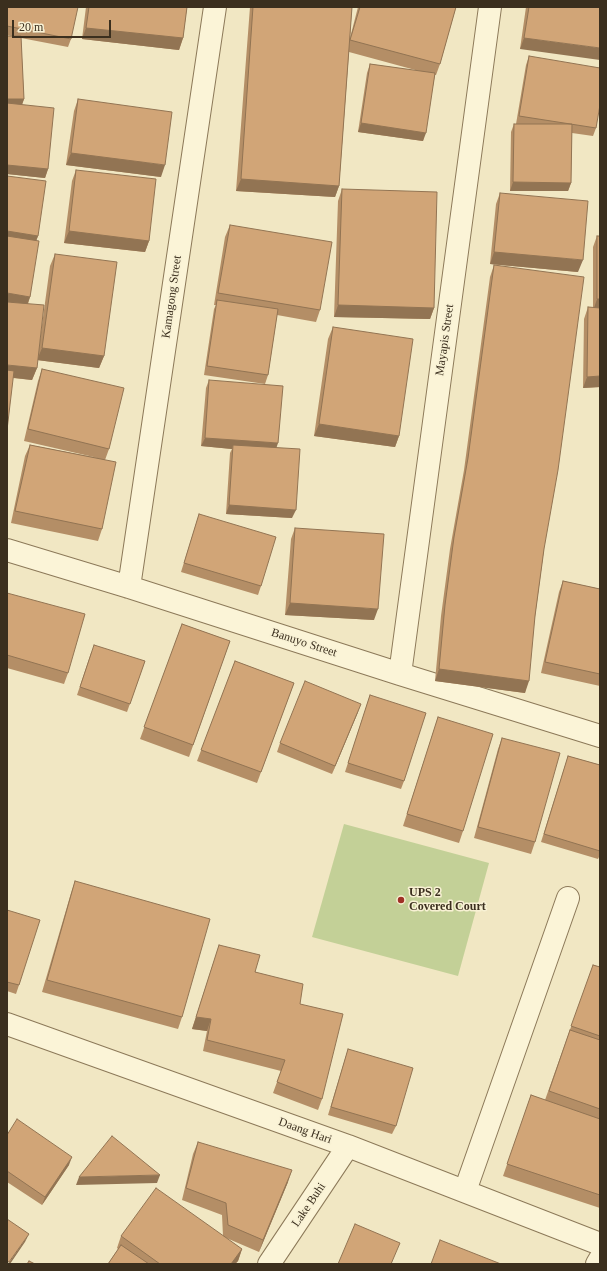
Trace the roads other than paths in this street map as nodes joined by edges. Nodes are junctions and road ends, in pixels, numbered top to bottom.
1 (215, 7) edge
2 (490, 7) edge
3 (7, 550) edge
4 (129, 587) junction
5 (400, 674) junction
6 (600, 736) edge
7 (568, 898) dead end
8 (7, 1024) edge
9 (348, 1146) junction
10 (466, 1191) junction
11 (600, 1244) edge
12 (600, 1259) edge
13 (269, 1264) edge
14 (597, 1264) edge

1 - 4 street, Kamagong Street
2 - 5 street, Mayapis Street
3 - 4 street, Banuyo Street
4 - 5 street, Banuyo Street
5 - 6 street, Banuyo Street
7 - 10 street
8 - 9 street, Daang Hari
9 - 10 street, Daang Hari
9 - 13 street, Lake Buhi
10 - 11 street, Daang Hari
12 - 14 street

